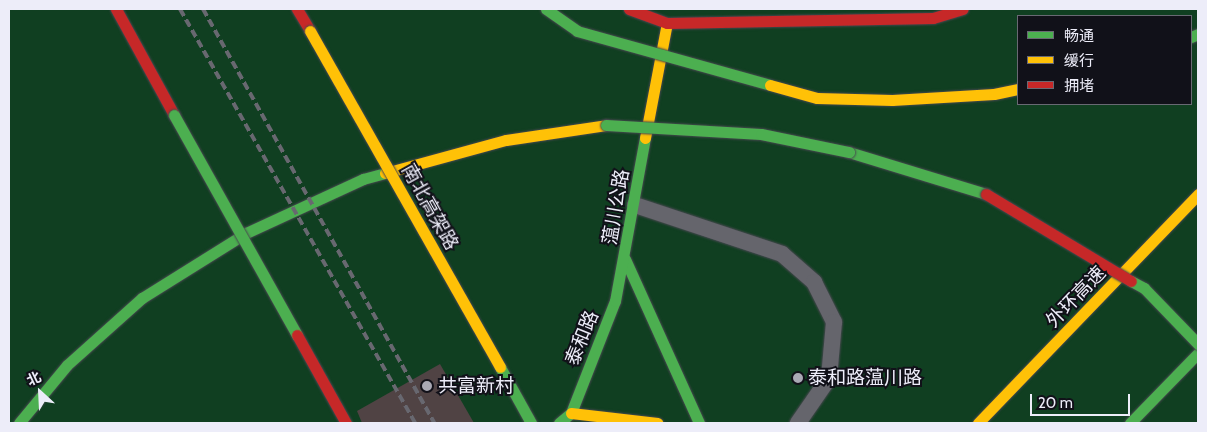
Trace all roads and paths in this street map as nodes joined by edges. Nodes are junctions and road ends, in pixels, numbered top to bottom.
1 (116, 9) edge
2 (297, 9) edge
3 (546, 9) edge
4 (629, 9) edge
5 (963, 9) edge
6 (667, 24) junction
7 (1017, 89) edge
8 (353, 107) junction
9 (1198, 194) edge
10 (634, 205) junction
11 (625, 259) junction
12 (1198, 344) edge
13 (1198, 353) edge
14 (571, 413) junction
15 (19, 423) edge
16 (346, 423) edge
17 (531, 423) edge
18 (543, 423) edge
19 (559, 423) edge
20 (657, 423) edge
21 (699, 423) edge
22 (798, 423) edge
23 (978, 423) edge
24 (1130, 423) edge

1 - 16 main road, bridge
2 - 8 main road, 南北高架路, bridge
3 - 7 main road, bridge
4 - 6 main road
5 - 6 main road
6 - 10 main road, 蕰川公路
8 - 17 main road, 南北高架路, bridge
8 - 18 main road, bridge
9 - 23 main road, 外环高速
10 - 11 main road, 蕰川公路
10 - 22 lane
11 - 14 main road, 泰和路
11 - 21 main road, 蕰川公路
12 - 15 main road, bridge
13 - 24 main road
14 - 19 main road, 泰和路
14 - 20 main road

